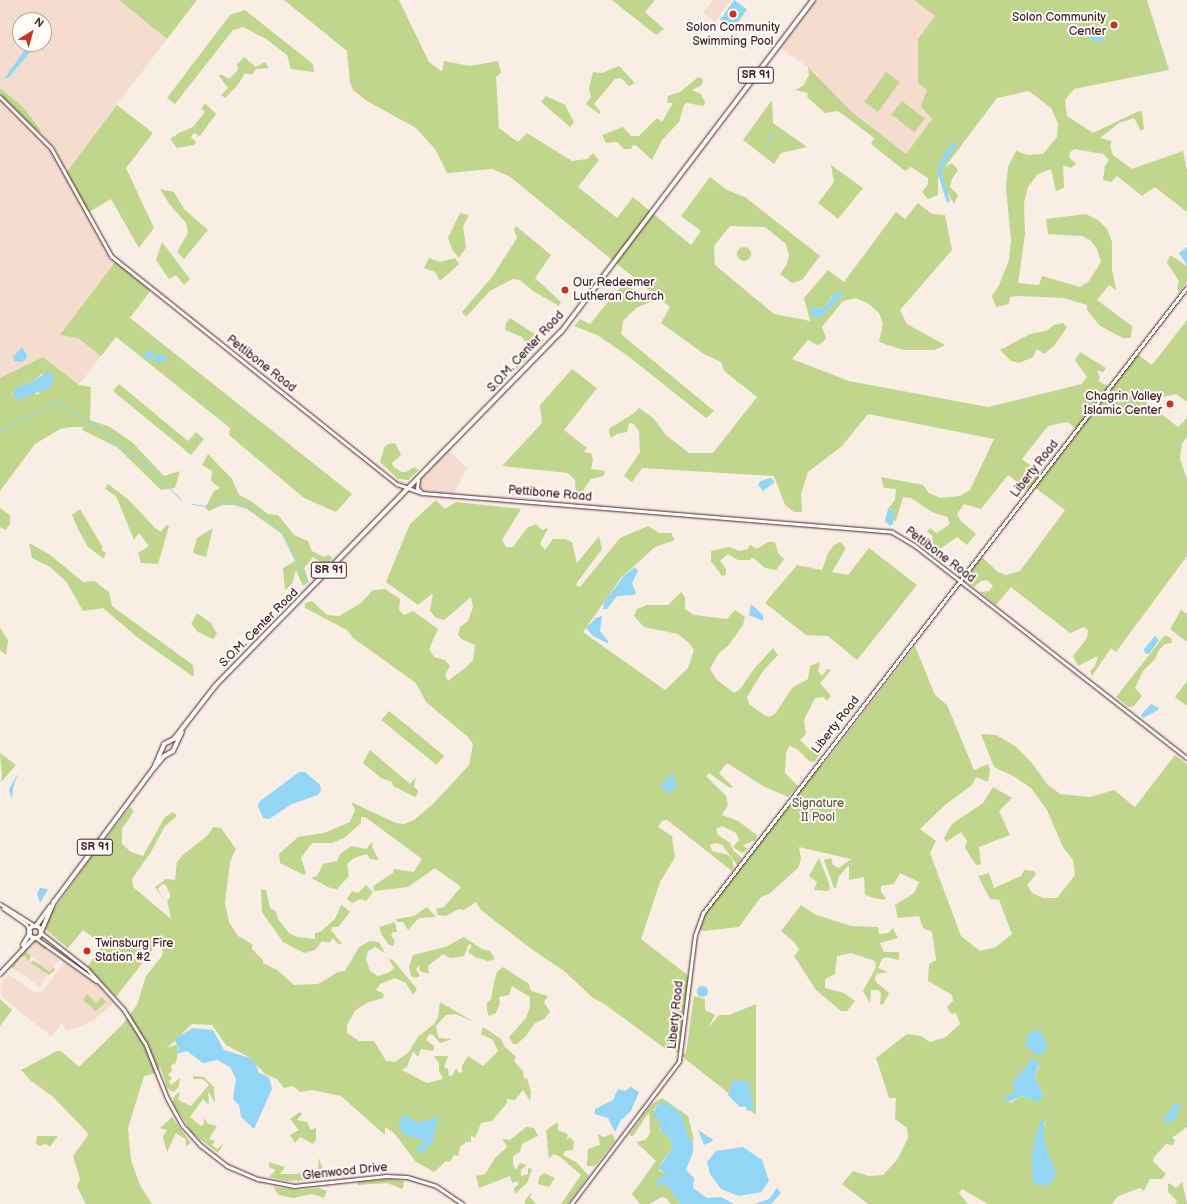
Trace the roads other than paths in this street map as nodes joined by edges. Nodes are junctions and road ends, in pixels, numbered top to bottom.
1 (813, 0) edge
2 (0, 97) edge
3 (1187, 287) edge
4 (418, 479) junction
5 (408, 490) junction
6 (422, 493) junction
7 (959, 580) junction
8 (183, 728) junction
9 (170, 742) junction
10 (174, 748) junction
11 (163, 749) junction
12 (168, 753) junction
13 (1187, 758) edge
14 (154, 768) junction
15 (54, 902) junction
16 (0, 904) edge
17 (35, 926) junction
18 (30, 932) junction
19 (41, 932) junction
20 (35, 938) junction
21 (16, 956) junction
22 (0, 974) edge
23 (106, 990) junction
24 (463, 1204) edge
25 (571, 1204) edge

1 - 4 main road, S.O.M. Center Road / SR 91
2 - 5 street, Pettibone Road
3 - 7 street, Liberty Road
4 - 5 main road, S.O.M. Center Road / SR 91
4 - 6 street
5 - 6 street, Pettibone Road
5 - 8 main road, S.O.M. Center Road / SR 91
6 - 7 street, Pettibone Road
7 - 13 street, Pettibone Road
7 - 25 street, Liberty Road
8 - 9 main road, SR 91
8 - 10 main road, SR 91
9 - 10 main road
9 - 11 main road, SR 91
10 - 12 main road, SR 91
11 - 12 main road
11 - 14 main road, SR 91
12 - 14 main road, SR 91
14 - 15 main road, SR 91
15 - 17 main road, SR 91
15 - 19 main road, SR 91
16 - 17 street
16 - 18 street
17 - 18 main road
17 - 19 main road
18 - 20 main road
18 - 21 main road
19 - 20 main road
19 - 23 street, Glenwood Drive
20 - 21 main road
20 - 23 street, Glenwood Drive
21 - 22 main road
23 - 24 street, Glenwood Drive

